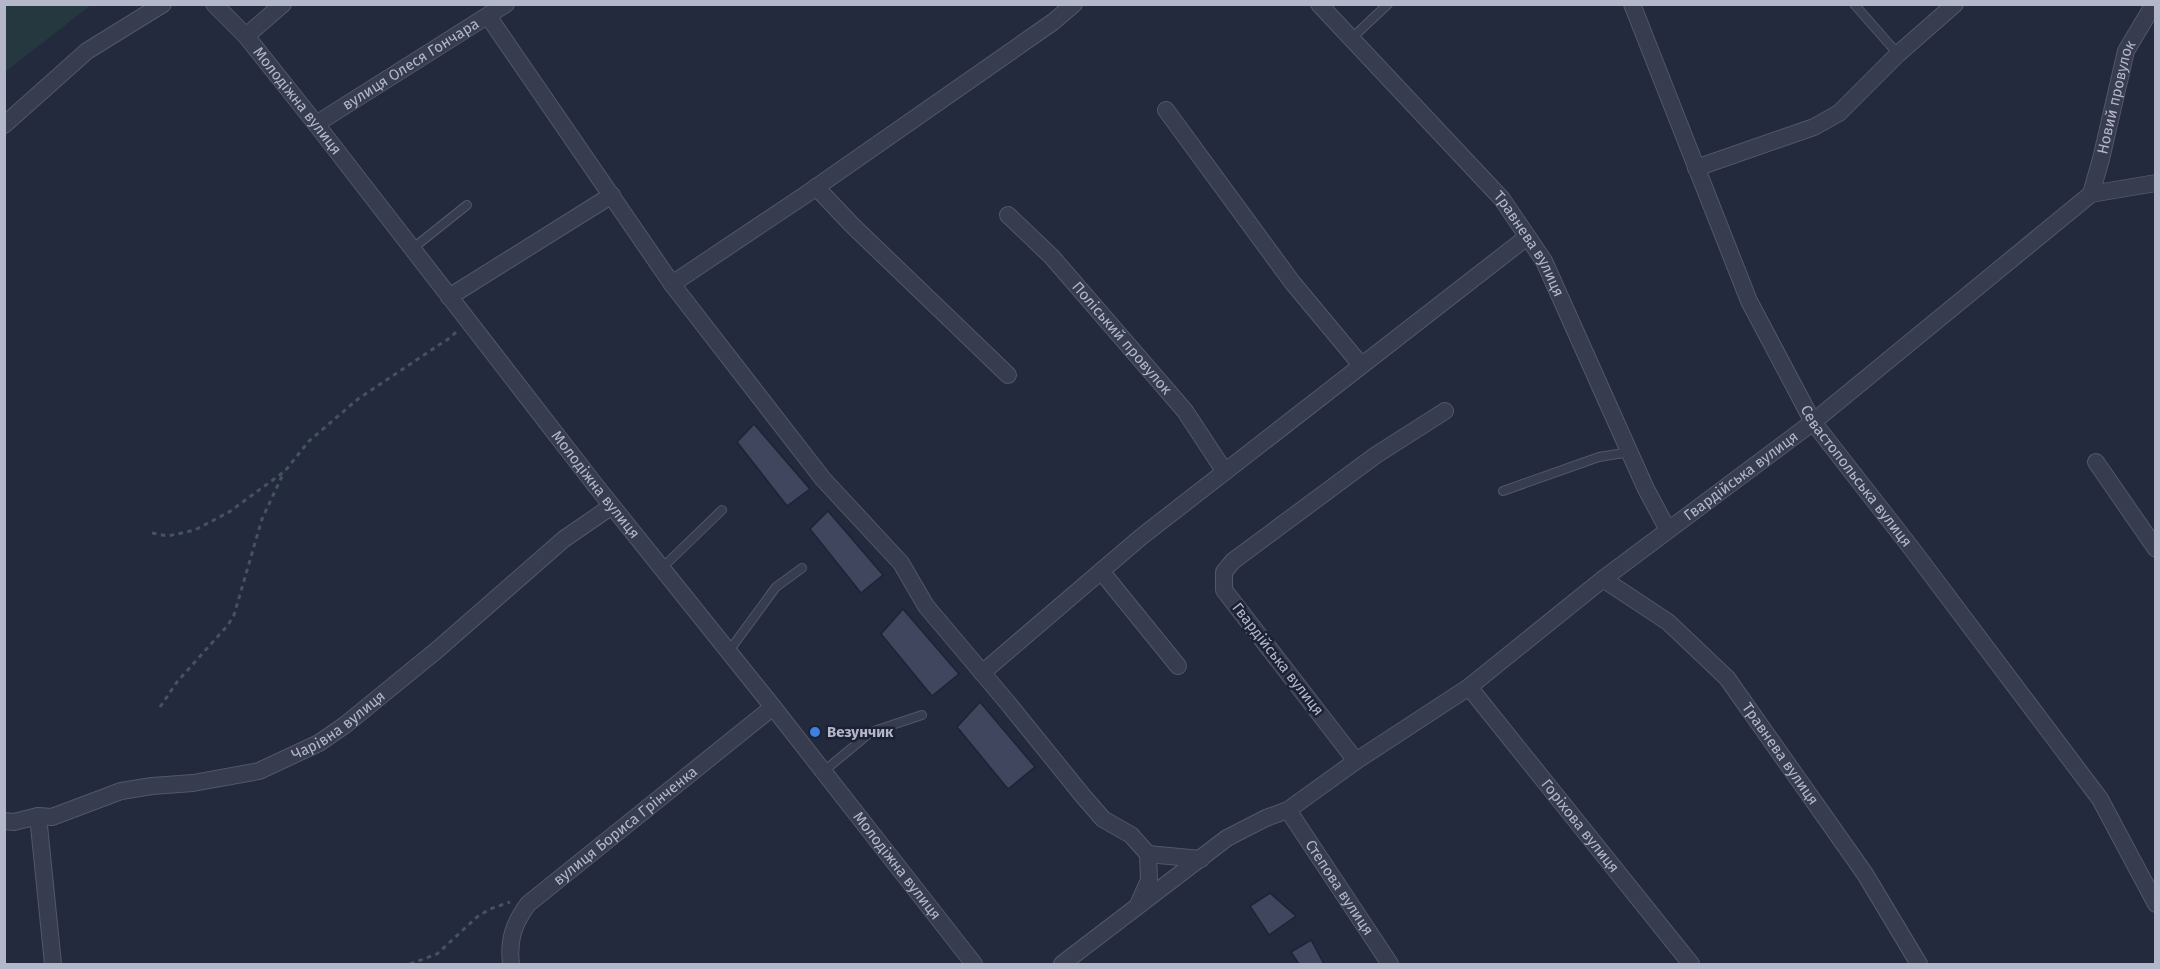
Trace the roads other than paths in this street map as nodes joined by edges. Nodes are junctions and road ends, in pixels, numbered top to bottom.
1 (163, 4) edge
2 (214, 4) edge
3 (283, 4) edge
4 (506, 4) edge
5 (1074, 4) edge
6 (1319, 4) edge
7 (1388, 4) edge
8 (1632, 4) edge
9 (1854, 4) edge
10 (1955, 4) edge
11 (2154, 4) edge
12 (488, 16) junction
13 (246, 36) junction
14 (1352, 38) junction
15 (1898, 54) junction
16 (1166, 110) dead end
17 (316, 124) junction
18 (4, 125) edge
19 (1695, 168) junction
20 (2156, 183) edge
21 (816, 187) junction
22 (2091, 194) junction
23 (612, 195) junction
24 (467, 205) dead end
25 (1008, 215) dead end
26 (1527, 237) junction
27 (412, 249) junction
28 (672, 284) junction
29 (449, 297) junction
30 (1361, 366) junction
31 (1008, 375) dead end
32 (1445, 411) dead end
33 (1813, 422) junction
34 (1630, 452) junction
35 (2096, 462) dead end
36 (1225, 472) junction
37 (1503, 491) dead end
38 (612, 506) junction
39 (722, 510) dead end
40 (1668, 530) junction
41 (2156, 549) edge
42 (662, 568) junction
43 (802, 568) dead end
44 (1101, 571) junction
45 (1603, 579) junction
46 (729, 651) junction
47 (1178, 666) dead end
48 (982, 673) junction
49 (1469, 687) junction
50 (773, 707) junction
51 (922, 715) dead end
52 (1356, 760) junction
53 (824, 771) junction
54 (1288, 810) junction
55 (38, 816) junction
56 (4, 821) edge
57 (1148, 854) junction
58 (1201, 859) junction
59 (2156, 904) edge
60 (1137, 907) junction
61 (53, 964) edge
62 (511, 964) edge
63 (974, 964) edge
64 (1062, 964) edge
65 (1390, 964) edge
66 (1691, 964) edge
67 (1919, 964) edge

1 - 18 street
2 - 13 street, Молодіжна вулиця
3 - 13 street
4 - 12 street, вулиця Олеся Гончара
5 - 21 street
6 - 14 street, Травнева вулиця
7 - 14 lane
8 - 19 street, Севастопольська вулиця
9 - 15 lane
10 - 15 street
11 - 22 street, Новий провулок
12 - 17 street, вулиця Олеся Гончара
12 - 23 street
13 - 17 street, Молодіжна вулиця
14 - 26 street, Травнева вулиця
15 - 19 street
16 - 30 street
17 - 27 street, Молодіжна вулиця
19 - 33 street, Севастопольська вулиця
20 - 22 street, Гвардійська вулиця
21 - 28 street
21 - 31 street
22 - 33 street, Гвардійська вулиця
23 - 28 street
23 - 29 street
24 - 27 lane
25 - 36 street, Поліський провулок
26 - 30 street
26 - 34 street, Травнева вулиця
27 - 29 street, Молодіжна вулиця
28 - 48 street
29 - 38 street, Молодіжна вулиця
30 - 36 street
32 - 52 street, Гвардійська вулиця
33 - 40 street, Гвардійська вулиця
33 - 59 street, Севастопольська вулиця
34 - 37 lane
34 - 40 street, Травнева вулиця
35 - 41 street
36 - 44 street
38 - 42 street, Молодіжна вулиця
38 - 55 street, Чарівна вулиця
39 - 42 lane
40 - 45 street, Гвардійська вулиця
42 - 46 street, Молодіжна вулиця
43 - 46 lane
44 - 47 street
44 - 48 street
45 - 49 street, Гвардійська вулиця
45 - 67 street, Травнева вулиця
46 - 50 street, Молодіжна вулиця
48 - 57 street
49 - 52 street, Гвардійська вулиця
49 - 66 street, Горіхова вулиця
50 - 53 street, Молодіжна вулиця
50 - 62 street, вулиця Бориса Грінченка
51 - 53 lane
52 - 54 street, Гвардійська вулиця
53 - 63 street, Молодіжна вулиця
54 - 58 street, Гвардійська вулиця
54 - 65 street, Степова вулиця
55 - 56 street, Чарівна вулиця
55 - 61 street
57 - 58 street
57 - 60 street
58 - 60 street, Гвардійська вулиця
60 - 64 street, Гвардійська вулиця

